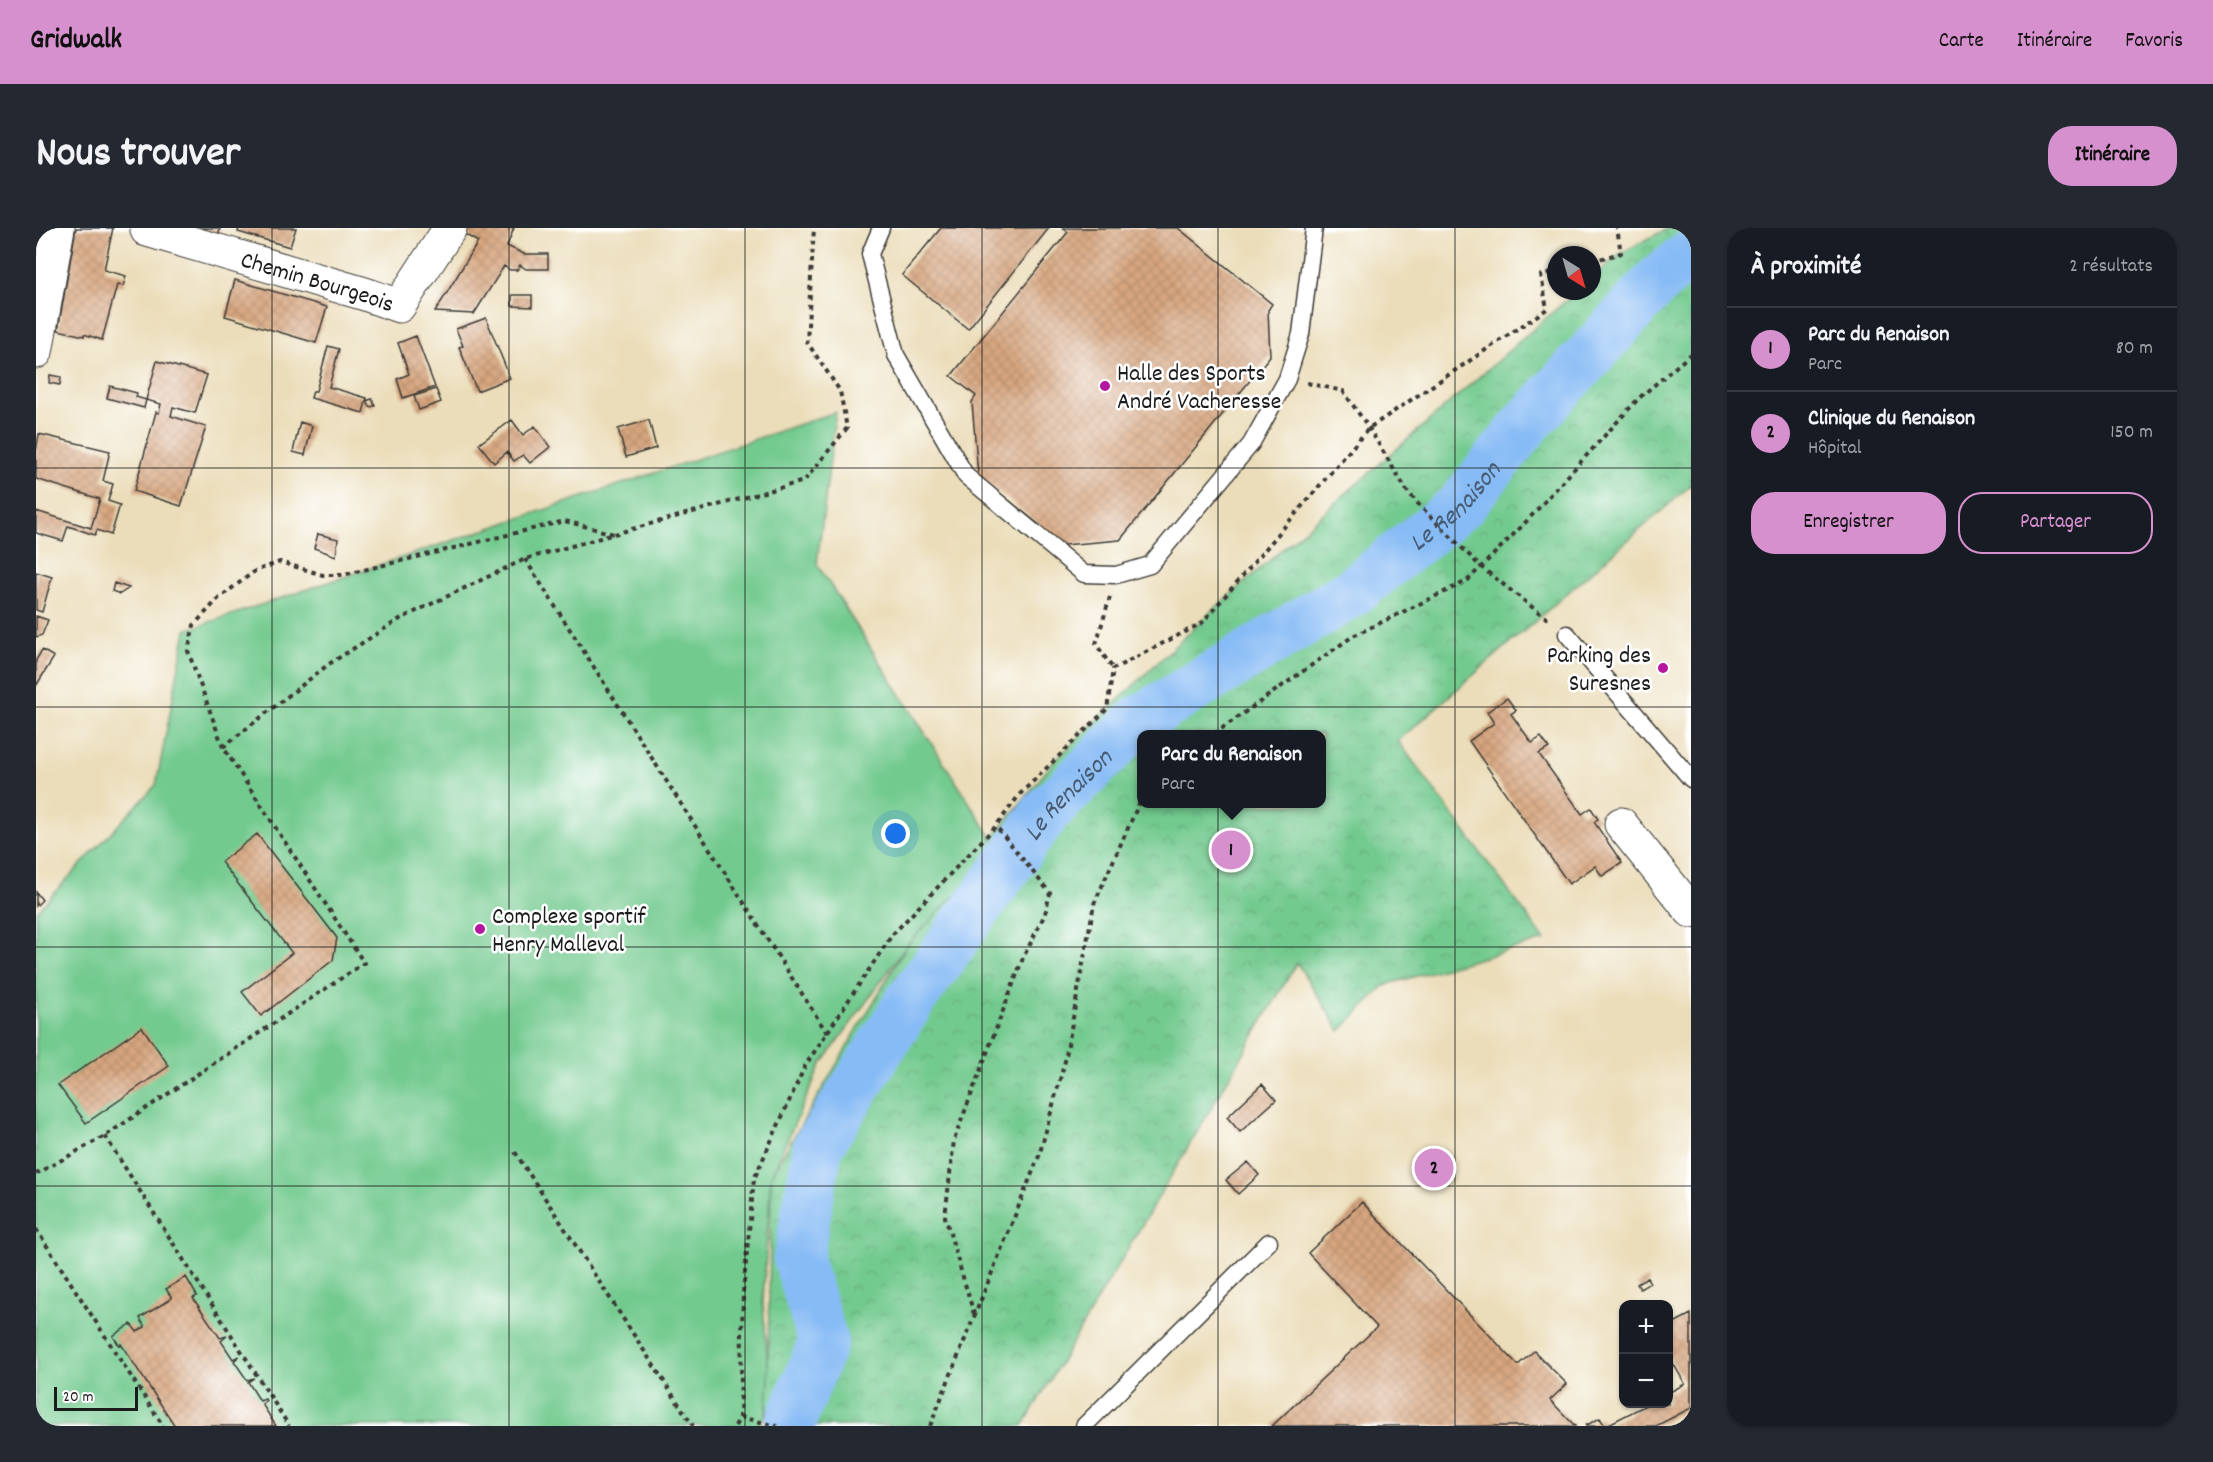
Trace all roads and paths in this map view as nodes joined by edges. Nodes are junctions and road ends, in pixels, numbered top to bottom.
1 (58, 228) edge
2 (450, 228) edge
3 (814, 228) edge
4 (881, 228) edge
5 (1314, 228) edge
6 (1617, 228) edge
7 (147, 230) dead end
8 (1601, 258) edge
9 (1547, 273) edge
10 (36, 352) edge
11 (1691, 354) edge
12 (1287, 379) junction
13 (1369, 428) junction
14 (615, 534) junction
15 (525, 559) junction
16 (1481, 567) junction
17 (1116, 575) junction
18 (1567, 634) joint
19 (1113, 669) junction
20 (1219, 730) edge
21 (224, 747) junction
22 (1691, 779) edge
23 (1137, 808) edge
24 (1621, 824) dead end
25 (996, 826) junction
26 (1691, 911) edge
27 (827, 1033) junction
28 (105, 1136) junction
29 (515, 1152) dead end
30 (36, 1174) edge
31 (36, 1229) edge
32 (1269, 1242) dead end
33 (974, 1316) junction
34 (740, 1417) junction
35 (163, 1426) edge
36 (289, 1426) edge
37 (693, 1426) edge
38 (735, 1426) edge
39 (777, 1426) edge
40 (930, 1426) edge
41 (1084, 1426) edge

1 - 10 street
2 - 7 street, Chemin Bourgeois
3 - 14 path
4 - 17 lane
5 - 12 lane
6 - 8 path
9 - 13 path
11 - 16 path
12 - 13 path
12 - 17 lane
13 - 16 path
13 - 19 path
14 - 15 path
14 - 21 path
15 - 21 path
15 - 27 path
16 - 18 path
16 - 20 path
17 - 19 path
18 - 22 lane
19 - 25 path
21 - 28 path
23 - 33 path
24 - 26 street
25 - 27 path
25 - 33 path
27 - 34 path
28 - 30 path
28 - 36 path
29 - 37 path
31 - 35 path
32 - 41 lane
33 - 40 path
34 - 38 path
34 - 39 path

